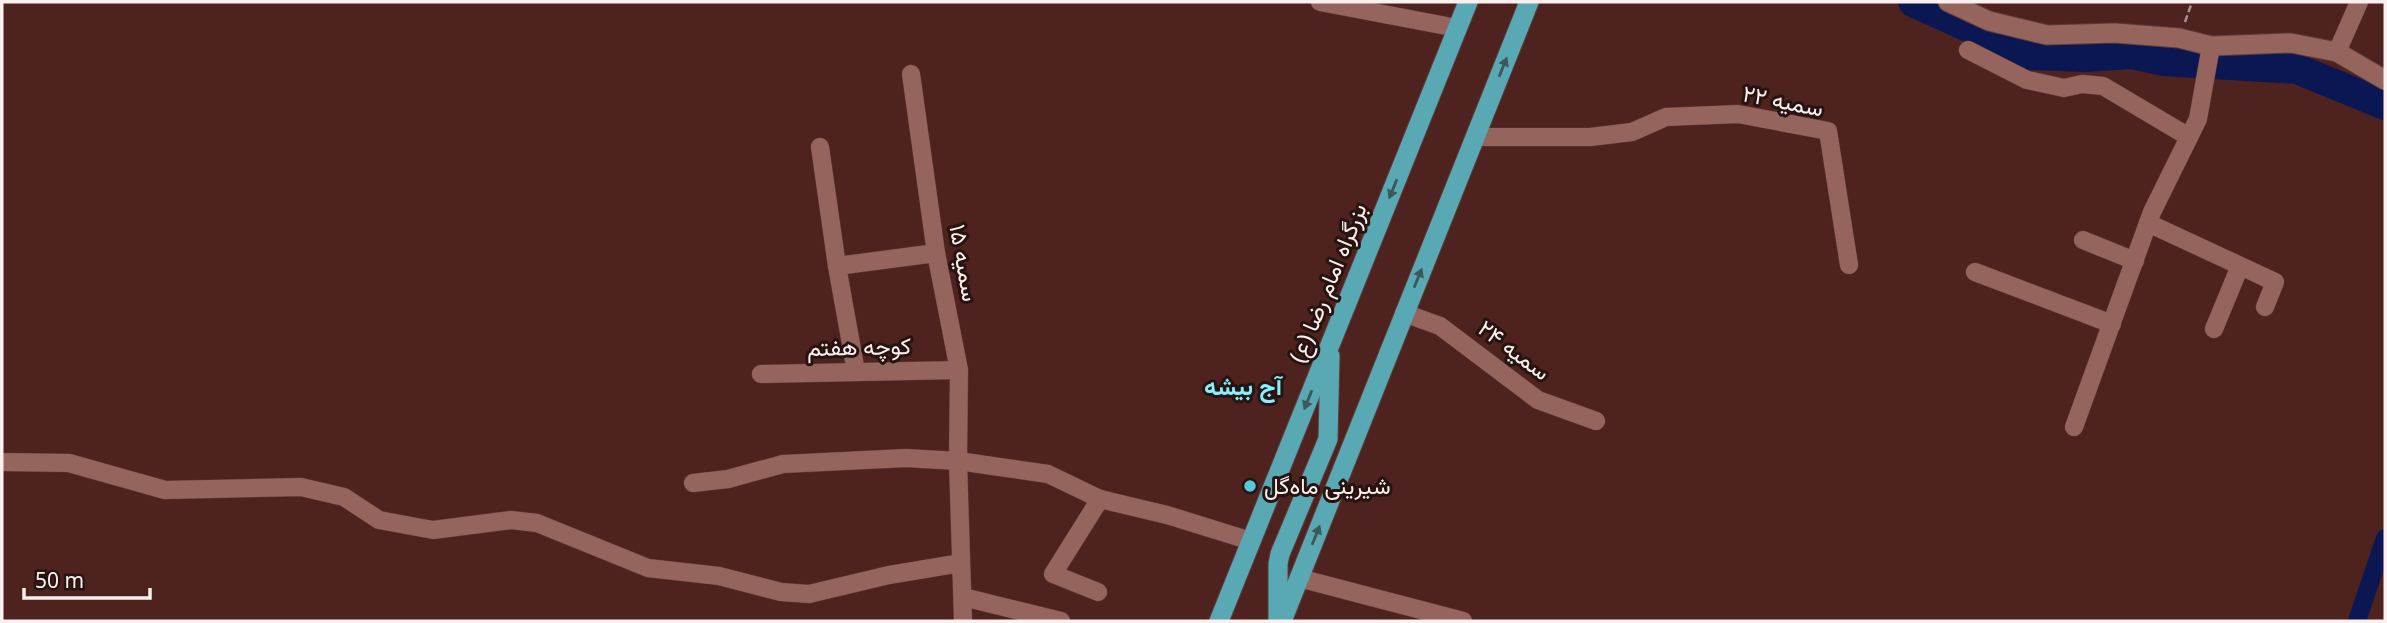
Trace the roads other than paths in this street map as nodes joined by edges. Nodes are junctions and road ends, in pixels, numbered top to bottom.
1 (1320, 2) edge
2 (1468, 2) edge
3 (1529, 2) edge
4 (1948, 2) edge
5 (2359, 2) edge
6 (1457, 28) junction
7 (2211, 46) junction
8 (1968, 50) dead end
9 (2337, 52) junction
10 (911, 74) dead end
11 (2385, 80) edge
12 (1475, 137) junction
13 (2189, 137) junction
14 (820, 147) dead end
15 (2148, 223) junction
16 (2083, 240) dead end
17 (936, 253) junction
18 (2135, 261) junction
19 (1849, 265) dead end
20 (2240, 265) junction
21 (837, 266) junction
22 (1975, 272) dead end
23 (2265, 307) dead end
24 (1404, 313) junction
25 (2112, 324) junction
26 (2214, 329) dead end
27 (1330, 344) junction
28 (959, 370) junction
29 (856, 372) junction
30 (761, 374) dead end
31 (1596, 421) dead end
32 (2074, 427) dead end
33 (958, 461) junction
34 (2, 462) edge
35 (1276, 478) junction
36 (693, 483) dead end
37 (1306, 492) junction
38 (1100, 499) junction
39 (1329, 502) junction
40 (1251, 541) junction
41 (961, 563) junction
42 (1300, 578) junction
43 (1098, 592) dead end
44 (963, 597) junction
45 (963, 621) edge
46 (1061, 621) edge
47 (1219, 621) edge
48 (1280, 621) edge
49 (1463, 621) edge

1 - 6 street
2 - 6 highway, بزرگراه امام رضا (ع)
12 -> 3 highway
4 - 7 main road
5 - 9 street
6 -> 27 highway, بزرگراه امام رضا (ع)
7 - 9 main road
7 - 13 street
8 - 13 street
9 - 11 main road
10 - 17 street, سمیه ۱۵
12 - 19 street, سمیه ۲۲
24 -> 12 highway
13 - 15 street
14 - 21 street
15 - 18 street
15 - 20 street
16 - 18 street
17 - 21 street
17 - 28 street, سمیه ۱۵
18 - 25 street
20 - 23 street
20 - 26 street
21 - 29 street
22 - 25 street
24 - 31 street, سمیه ۲۴
24 - 39 highway
25 - 32 street
27 -> 35 highway, بزرگراه امام رضا (ع)
27 - 37 highway
28 - 29 street, کوچه هفتم
28 - 33 street, سمیه ۱۵
29 - 30 street, کوچه هفتم
33 - 36 street
33 - 38 street
33 - 41 street, سمیه ۱۵
34 - 41 street
35 - 37 highway
35 - 40 highway, بزرگراه امام رضا (ع)
37 - 39 highway
37 - 48 highway
38 - 40 street
38 - 43 street
42 -> 39 highway
40 - 47 highway, بزرگراه امام رضا (ع)
41 - 44 street, سمیه ۱۵
42 - 48 highway
42 - 49 street
44 - 45 street, سمیه ۱۵
44 - 46 street

